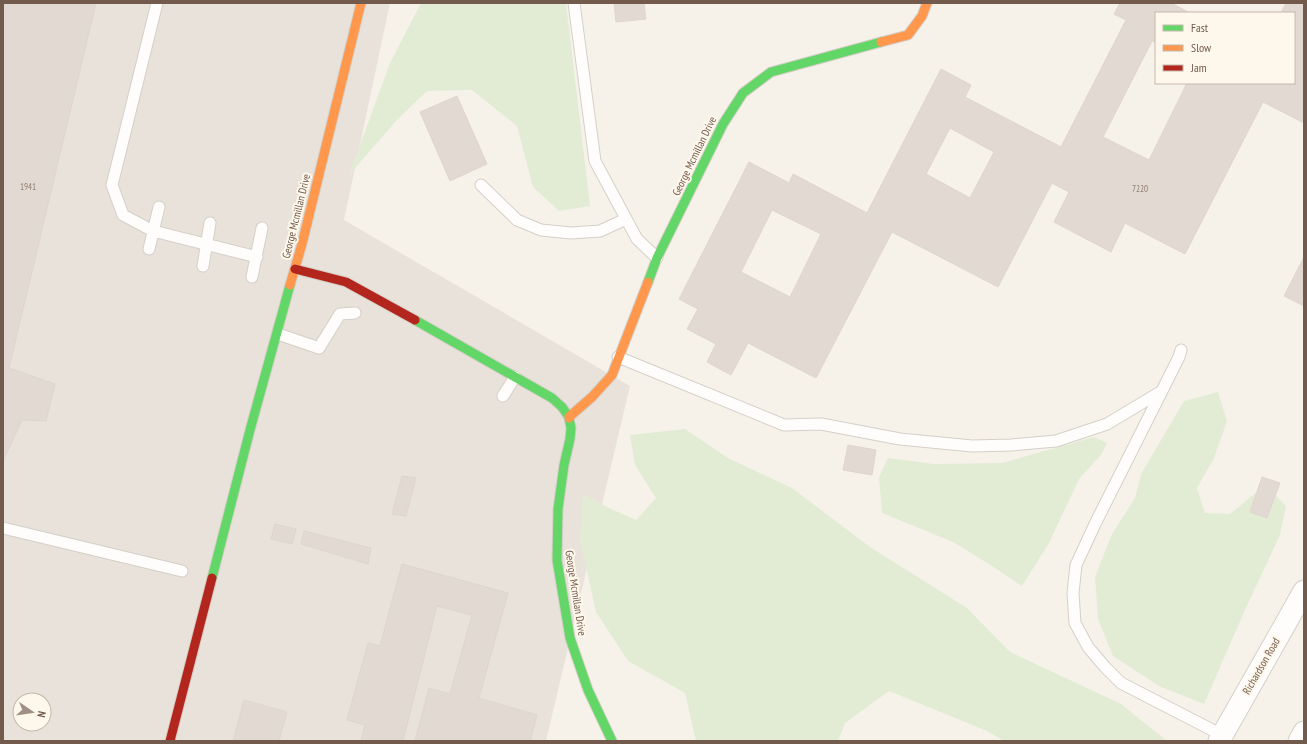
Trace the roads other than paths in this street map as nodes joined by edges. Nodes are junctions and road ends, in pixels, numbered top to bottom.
1 (157, 3) edge
2 (361, 3) edge
3 (574, 3) edge
4 (927, 3) edge
5 (481, 185) dead end
6 (159, 207) dead end
7 (626, 219) junction
8 (210, 223) dead end
9 (262, 228) dead end
10 (153, 231) junction
11 (206, 244) junction
12 (149, 249) dead end
13 (256, 257) junction
14 (657, 258) junction
15 (203, 266) dead end
16 (295, 269) junction
17 (252, 277) dead end
18 (354, 314) dead end
19 (278, 334) junction
20 (1181, 350) dead end
21 (618, 357) junction
22 (515, 377) junction
23 (1162, 391) junction
24 (503, 396) dead end
25 (569, 417) junction
26 (3, 528) edge
27 (182, 571) dead end
28 (1304, 591) edge
29 (1304, 732) edge
30 (1220, 738) edge
31 (170, 741) edge
32 (612, 741) edge
33 (1299, 741) edge

1 - 10 lane
2 - 16 street, George Mcmillan Drive
3 - 7 lane
4 - 14 street, George Mcmillan Drive
5 - 7 lane
6 - 10 lane
7 - 14 lane
8 - 11 lane
9 - 13 lane
10 - 11 lane
10 - 12 lane
11 - 13 lane
11 - 15 lane
13 - 17 lane
14 - 21 street, George Mcmillan Drive
16 - 19 street
16 - 22 street, George Mcmillan Drive
18 - 19 lane
19 - 31 street
20 - 23 lane
21 - 23 lane
21 - 25 street, George Mcmillan Drive
22 - 24 lane
22 - 25 street, George Mcmillan Drive
23 - 30 lane
25 - 32 street, George Mcmillan Drive
26 - 27 lane
28 - 30 street, Richardson Road
29 - 33 street

